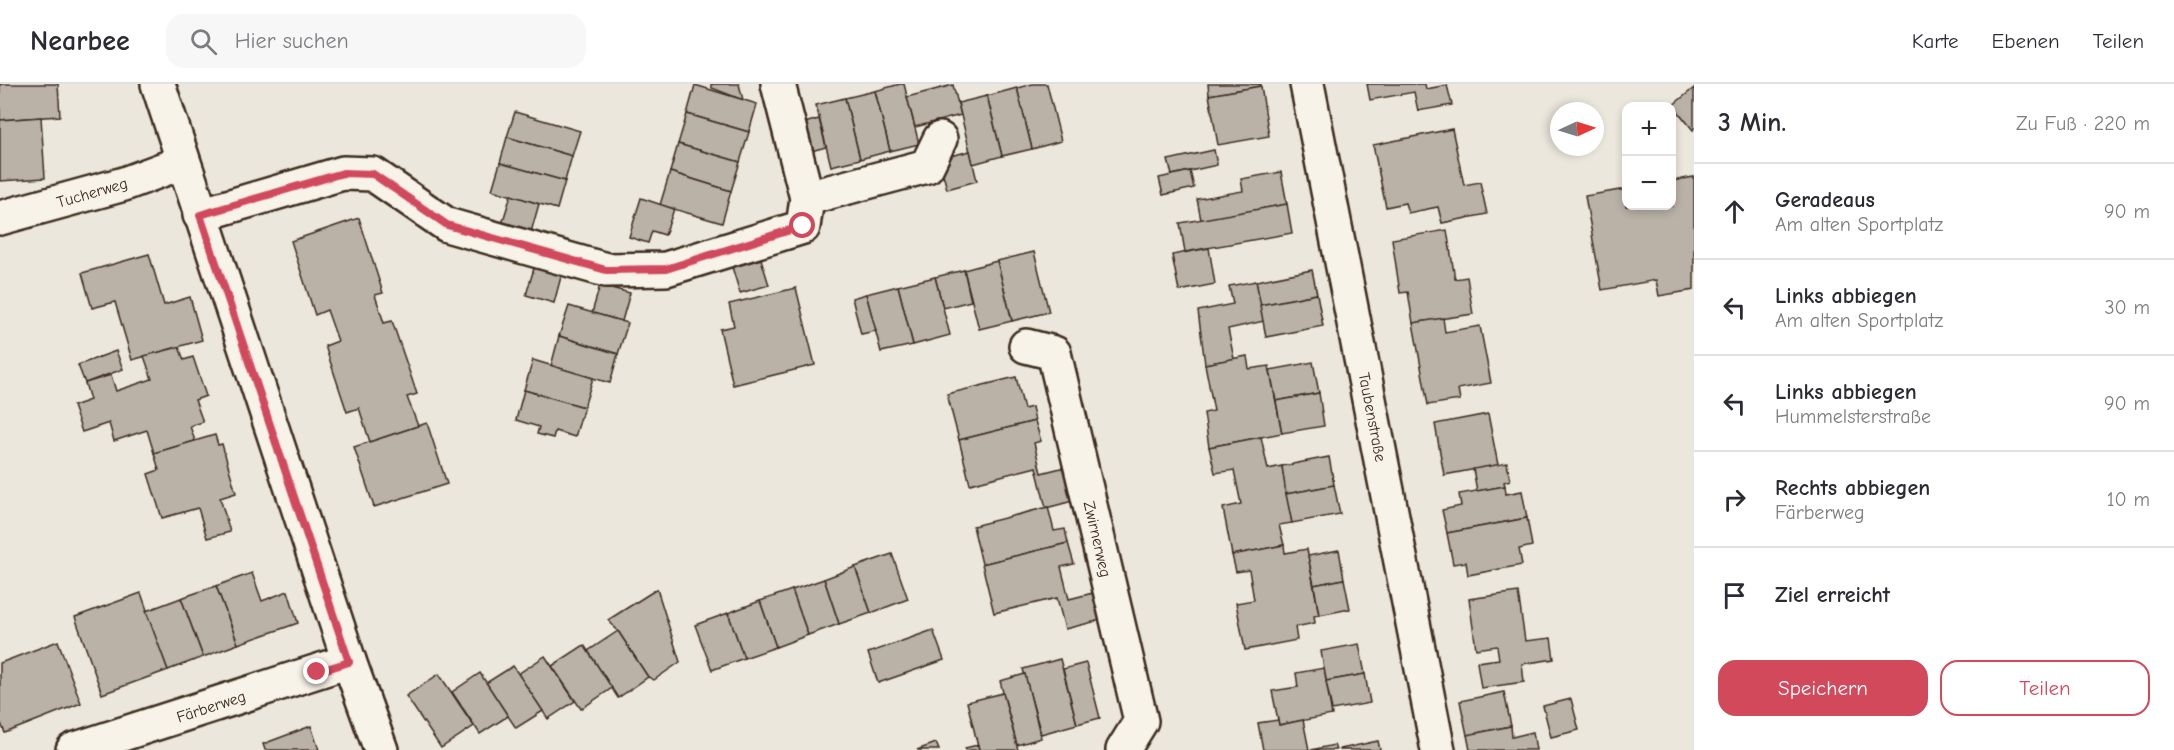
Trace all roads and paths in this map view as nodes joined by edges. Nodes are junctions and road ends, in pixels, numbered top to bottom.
1 (158, 84) edge
2 (778, 84) edge
3 (1307, 84) edge
4 (940, 139) dead end
5 (183, 162) junction
6 (807, 198) junction
7 (200, 215) junction
8 (0, 218) edge
9 (1026, 346) dead end
10 (349, 662) junction
11 (73, 750) edge
12 (381, 750) edge
13 (1123, 750) edge
14 (1438, 750) edge

1 - 5 street
2 - 6 street
3 - 14 street, Taubenstraße
4 - 6 street
5 - 7 street
5 - 8 street, Tucherweg
6 - 7 street
7 - 10 street
9 - 13 street, Zwirnerweg
10 - 11 street, Färberweg
10 - 12 street

